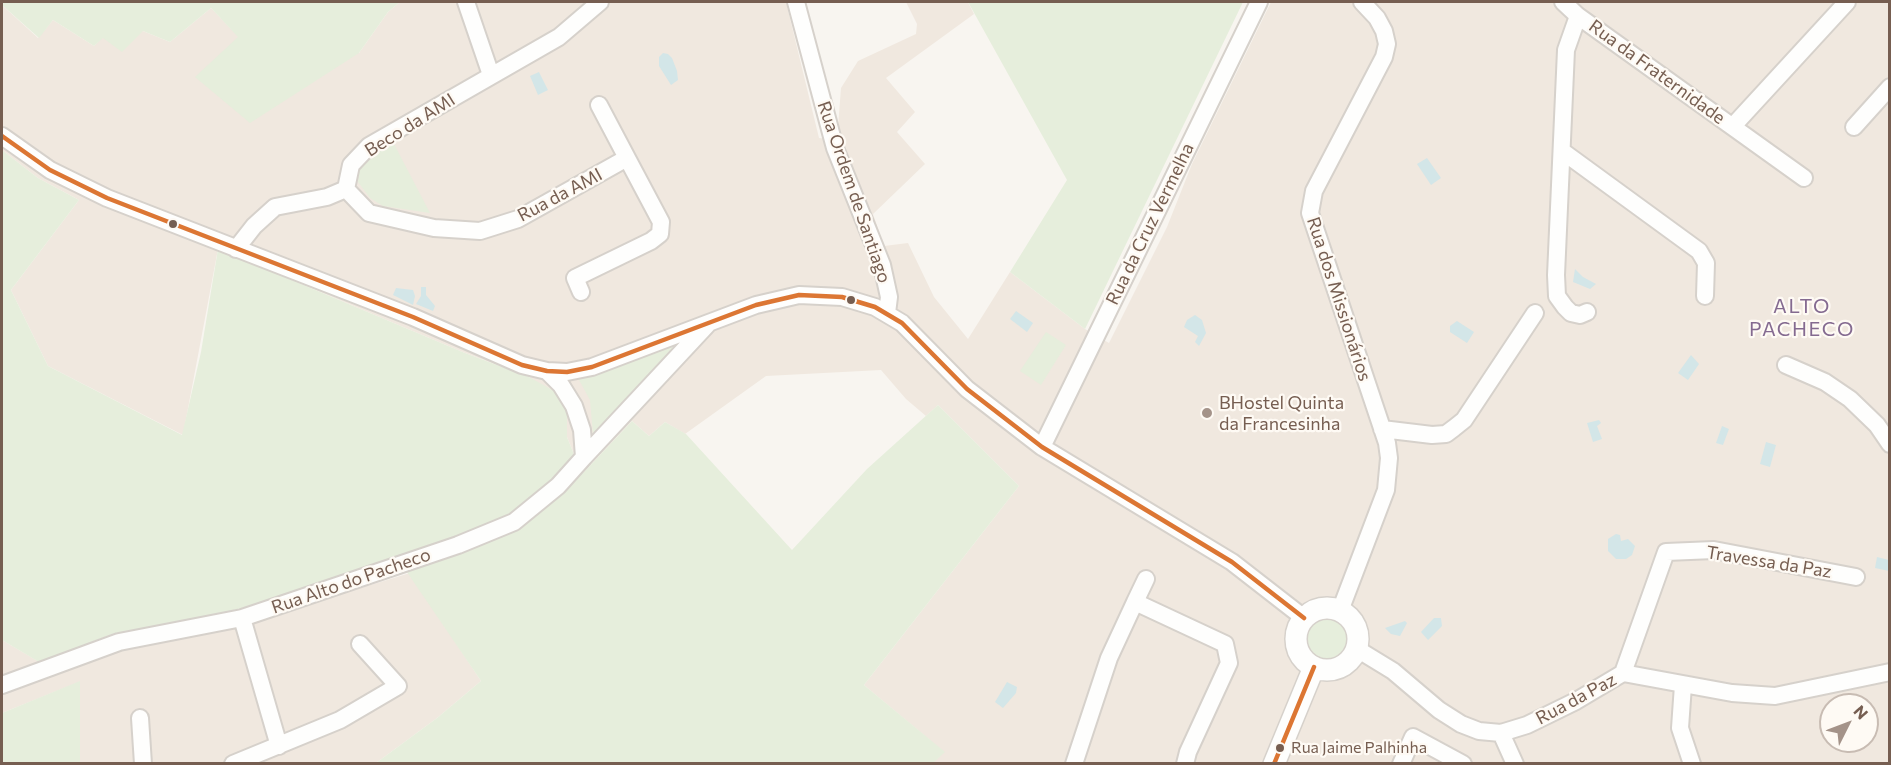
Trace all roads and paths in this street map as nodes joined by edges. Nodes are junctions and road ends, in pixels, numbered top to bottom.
1 (466, 2) edge
2 (600, 2) edge
3 (796, 2) edge
4 (1259, 2) edge
5 (1362, 2) edge
6 (1563, 2) edge
7 (1847, 2) edge
8 (1578, 16) junction
9 (492, 75) junction
10 (1890, 87) edge
11 (599, 105) dead end
12 (1733, 126) junction
13 (1854, 127) dead end
14 (2, 136) edge
15 (1562, 151) junction
16 (627, 158) junction
17 (1804, 178) dead end
18 (346, 189) junction
19 (236, 249) junction
20 (581, 292) dead end
21 (1705, 296) dead end
22 (1587, 312) dead end
23 (887, 313) junction
24 (1535, 313) dead end
25 (710, 322) junction
26 (1786, 365) dead end
27 (547, 371) junction
28 (1382, 429) junction
29 (1890, 444) edge
30 (1041, 447) junction
31 (584, 457) junction
32 (1856, 577) dead end
33 (1146, 579) dead end
34 (1135, 602) junction
35 (1340, 610) junction
36 (242, 618) junction
37 (1304, 618) junction
38 (360, 644) dead end
39 (1357, 649) junction
40 (1314, 668) junction
41 (1890, 672) edge
42 (1623, 674) junction
43 (2, 685) edge
44 (1683, 685) junction
45 (140, 718) dead end
46 (1501, 733) junction
47 (279, 746) junction
48 (1511, 762) edge
49 (143, 764) edge
50 (233, 764) edge
51 (1074, 764) edge
52 (1185, 764) edge
53 (1274, 764) edge
54 (1401, 764) edge
55 (1462, 764) edge
56 (1692, 764) edge

1 - 9 street
2 - 9 street, Beco da AMI
3 - 23 street, Rua Ordem de Santiago
4 - 30 street, Rua da Cruz Vermelha
5 - 28 street, Rua dos Missionários
6 - 8 street, Rua da Fraternidade
7 - 12 street, Rua da Fraternidade
8 - 12 street, Rua da Fraternidade
8 - 15 street
9 - 18 street, Beco da AMI
10 - 13 street
11 - 16 street
12 - 17 street
14 - 19 street
15 - 21 street
15 - 22 street
16 - 18 street, Rua da AMI
16 - 20 street
18 - 19 street
19 - 27 street
23 - 25 street
23 - 30 street
24 - 28 street
25 - 27 street
25 - 31 street, Rua Alto do Pacheco
26 - 29 street
27 - 31 street
28 - 35 street, Rua dos Missionários
30 - 37 street
31 - 36 street, Rua Alto do Pacheco
32 - 42 street, Travessa da Paz
33 - 34 street
34 - 51 street
34 - 52 street
35 - 37 street
35 - 39 street
36 - 43 street, Rua Alto do Pacheco
36 - 47 street
37 - 40 street
38 - 47 street
39 - 40 street
39 - 46 street, Rua da Paz
40 - 53 street
41 - 44 street, Rua da Paz
42 - 44 street, Rua da Paz
42 - 46 street, Rua da Paz
44 - 56 street
45 - 49 street
46 - 48 street
47 - 50 street
54 - 55 street

